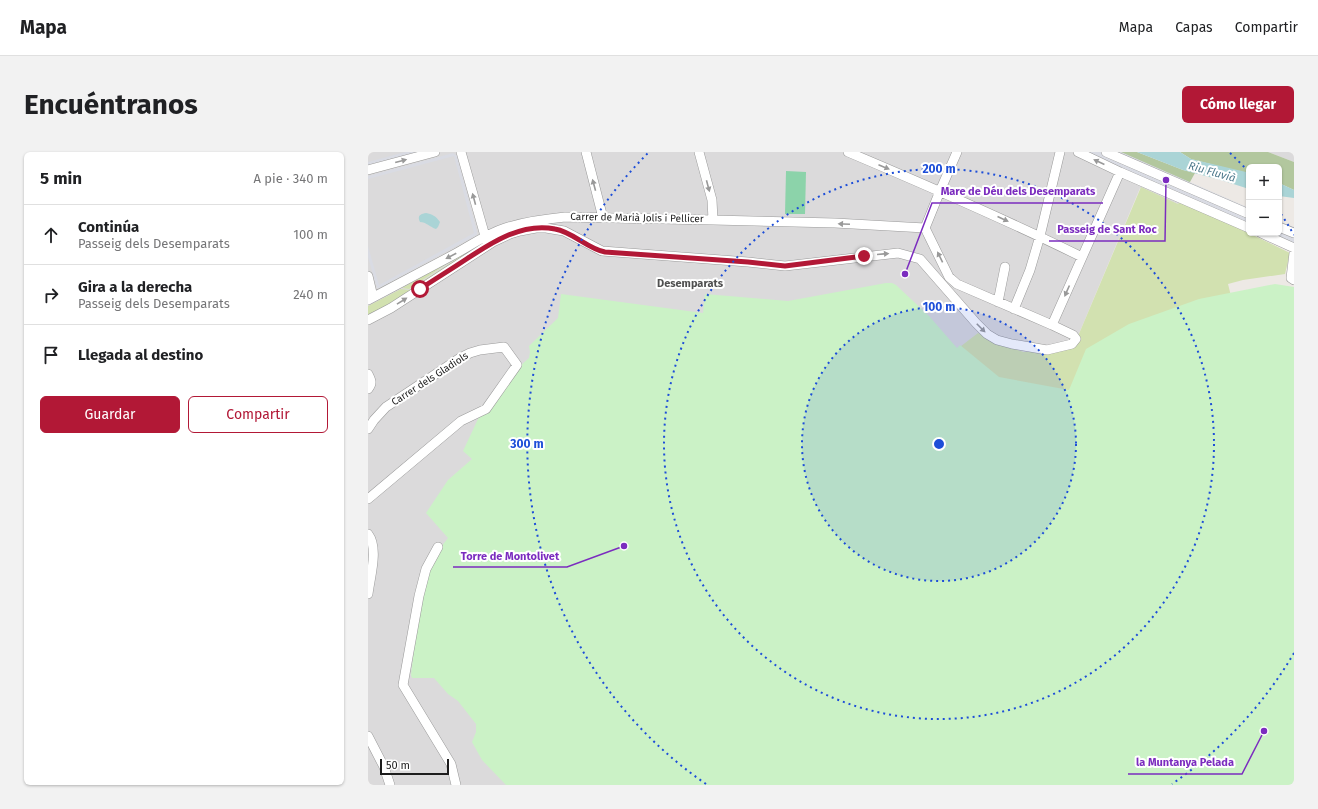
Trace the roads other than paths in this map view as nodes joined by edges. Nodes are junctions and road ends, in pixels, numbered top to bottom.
1 (435, 152) edge
2 (462, 152) edge
3 (586, 152) edge
4 (699, 152) edge
5 (848, 152) edge
6 (957, 152) edge
7 (1060, 152) edge
8 (1078, 152) edge
9 (1106, 152) edge
10 (368, 170) edge
11 (1120, 172) junction
12 (940, 191) junction
13 (1246, 213) edge
14 (603, 218) junction
15 (713, 220) junction
16 (1246, 227) edge
17 (925, 228) junction
18 (1282, 228) edge
19 (1294, 234) edge
20 (484, 236) junction
21 (1040, 236) junction
22 (1268, 236) edge
23 (1294, 248) edge
24 (1294, 253) edge
25 (1082, 257) junction
26 (1005, 267) dead end
27 (368, 276) edge
28 (1294, 280) edge
29 (371, 298) edge
30 (998, 302) junction
31 (1014, 309) junction
32 (368, 320) edge
33 (1052, 325) junction
34 (368, 374) edge
35 (368, 389) edge
36 (368, 429) edge
37 (368, 499) edge
38 (368, 534) edge
39 (438, 547) dead end
40 (368, 594) edge
41 (368, 736) edge
42 (390, 785) edge
43 (456, 785) edge

10 -> 1 street
20 -> 2 street
14 -> 3 street
4 -> 15 street
5 -> 12 street
6 - 12 street
7 - 21 street
11 -> 8 street
9 - 13 street
11 - 16 street
11 - 25 street
12 - 17 street
12 -> 21 street
14 - 15 street, Carrer de Marià Jolis i Pellicer
14 - 20 street, Carrer de Marià Jolis i Pellicer
17 -> 15 street, Carrer de Marià Jolis i Pellicer
30 -> 17 street
18 - 19 street
20 -> 29 street, Carrer de Marià Jolis i Pellicer
21 - 25 street
21 - 31 street
22 - 23 street
24 - 28 street
25 -> 33 street
26 - 30 street
27 - 29 street
30 - 31 street
31 - 33 street
32 -> 33 street
34 - 35 street
36 - 37 street, Carrer dels Gladiols
38 - 40 street
39 - 43 street
41 - 42 street

